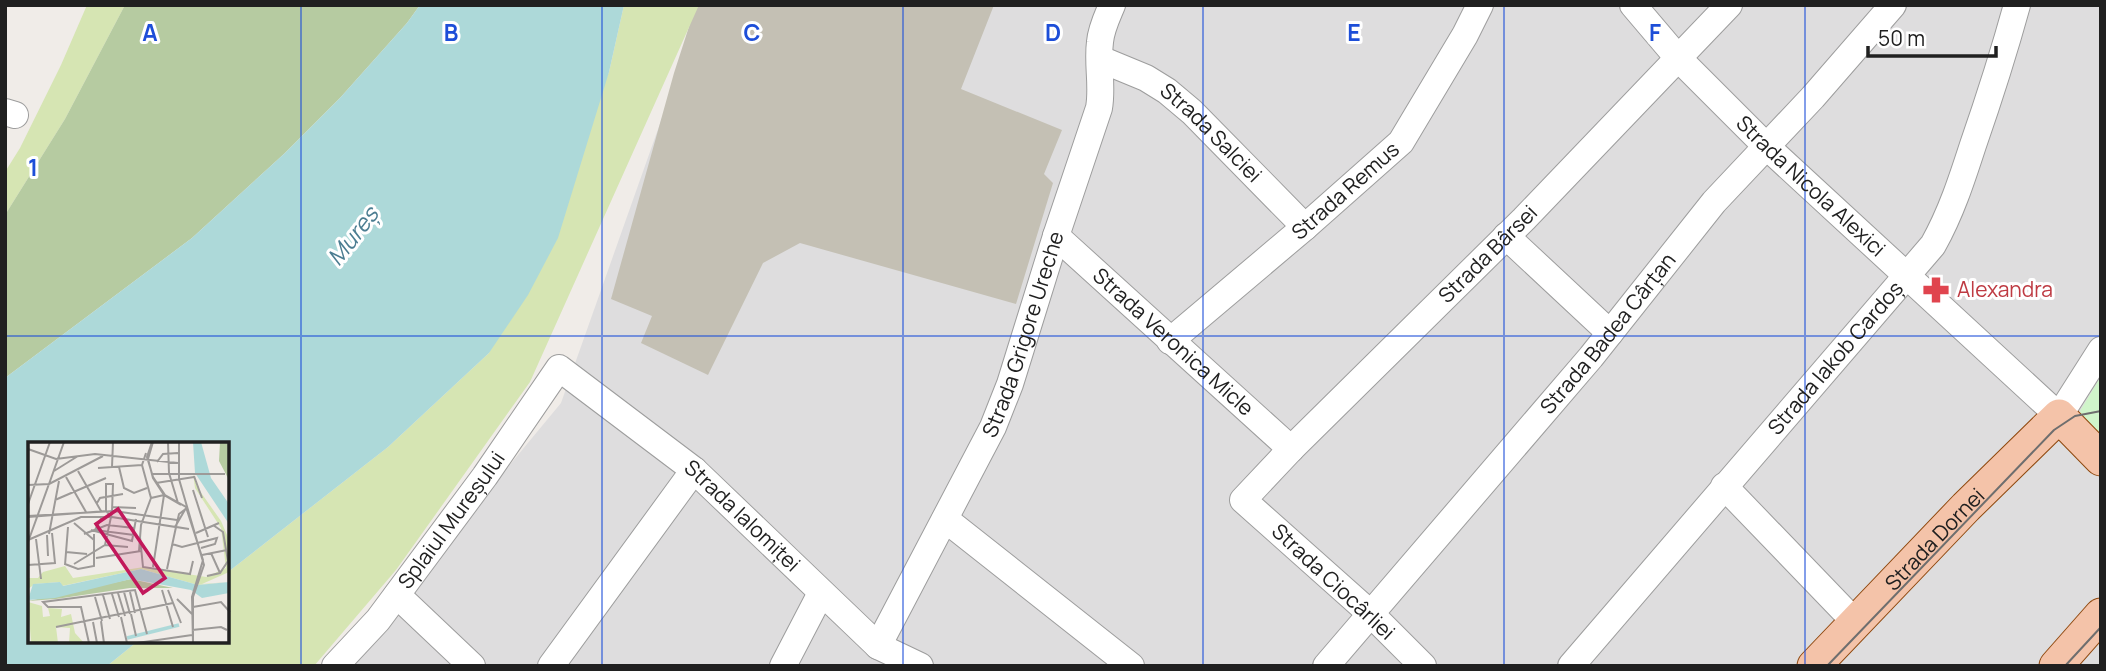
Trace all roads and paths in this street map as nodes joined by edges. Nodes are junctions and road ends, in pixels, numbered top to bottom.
1 (1112, 5) edge
2 (1480, 5) edge
3 (1633, 5) edge
4 (1729, 5) edge
5 (1893, 5) edge
6 (2017, 5) edge
7 (1678, 58) junction
8 (1100, 59) junction
9 (1766, 146) junction
10 (1305, 227) junction
11 (1056, 236) junction
12 (1506, 236) junction
13 (1908, 276) junction
14 (1610, 333) junction
15 (1170, 341) junction
16 (2101, 350) edge
17 (559, 368) joint
18 (2059, 416) junction
19 (1291, 449) junction
20 (2101, 460) edge
21 (694, 470) junction
22 (1724, 486) junction
23 (1242, 499) joint
24 (945, 519) junction
25 (821, 593) junction
26 (397, 595) junction
27 (1370, 614) junction
28 (2101, 615) edge
29 (1856, 622) junction
30 (878, 646) junction
31 (335, 666) edge
32 (472, 666) edge
33 (551, 666) edge
34 (783, 666) edge
35 (920, 666) edge
36 (1131, 666) edge
37 (1326, 666) edge
38 (1423, 666) edge
39 (1571, 666) edge
40 (1814, 666) edge
41 (2056, 666) edge

1 - 8 street, Strada Grigore Ureche
2 - 10 street, Strada Remus
3 - 7 street, Strada Nicola Alexici
4 - 7 street, Strada Bârsei
5 - 9 street, Strada Badea Cârțan
6 - 13 street, Strada Iakob Cardoș
7 - 9 street, Strada Nicola Alexici
7 - 12 street, Strada Bârsei
8 - 10 street, Strada Salciei
8 - 11 street, Strada Grigore Ureche
9 - 13 street, Strada Nicola Alexici
9 - 14 street, Strada Badea Cârțan
10 - 15 street, Strada Remus
11 - 15 street, Strada Veronica Micle
11 - 24 street, Strada Grigore Ureche
12 - 14 street
12 - 19 street, Strada Bârsei
13 - 18 street, Strada Nicola Alexici
13 - 22 street, Strada Iakob Cardoș
14 - 27 street, Strada Badea Cârțan
15 - 19 street, Strada Veronica Micle
16 - 18 street
17 - 21 street, Strada Ialomiței
17 - 26 street, Splaiul Mureșului
18 - 20 main road
18 - 29 main road, Strada Dornei
19 - 23 street, Strada Bârsei
21 - 25 street, Strada Ialomiței
21 - 33 street
22 - 29 street
22 - 39 street, Strada Iakob Cardoș
23 - 27 street, Strada Ciocârliei
24 - 30 street, Strada Grigore Ureche
24 - 36 street
25 - 30 street, Strada Ialomiței
25 - 34 street
26 - 31 street, Splaiul Mureșului
26 - 32 street
27 - 37 street, Strada Badea Cârțan
27 - 38 street, Strada Ciocârliei
28 - 41 main road
29 - 40 main road, Strada Dornei
30 - 35 street, Strada Ialomiței

